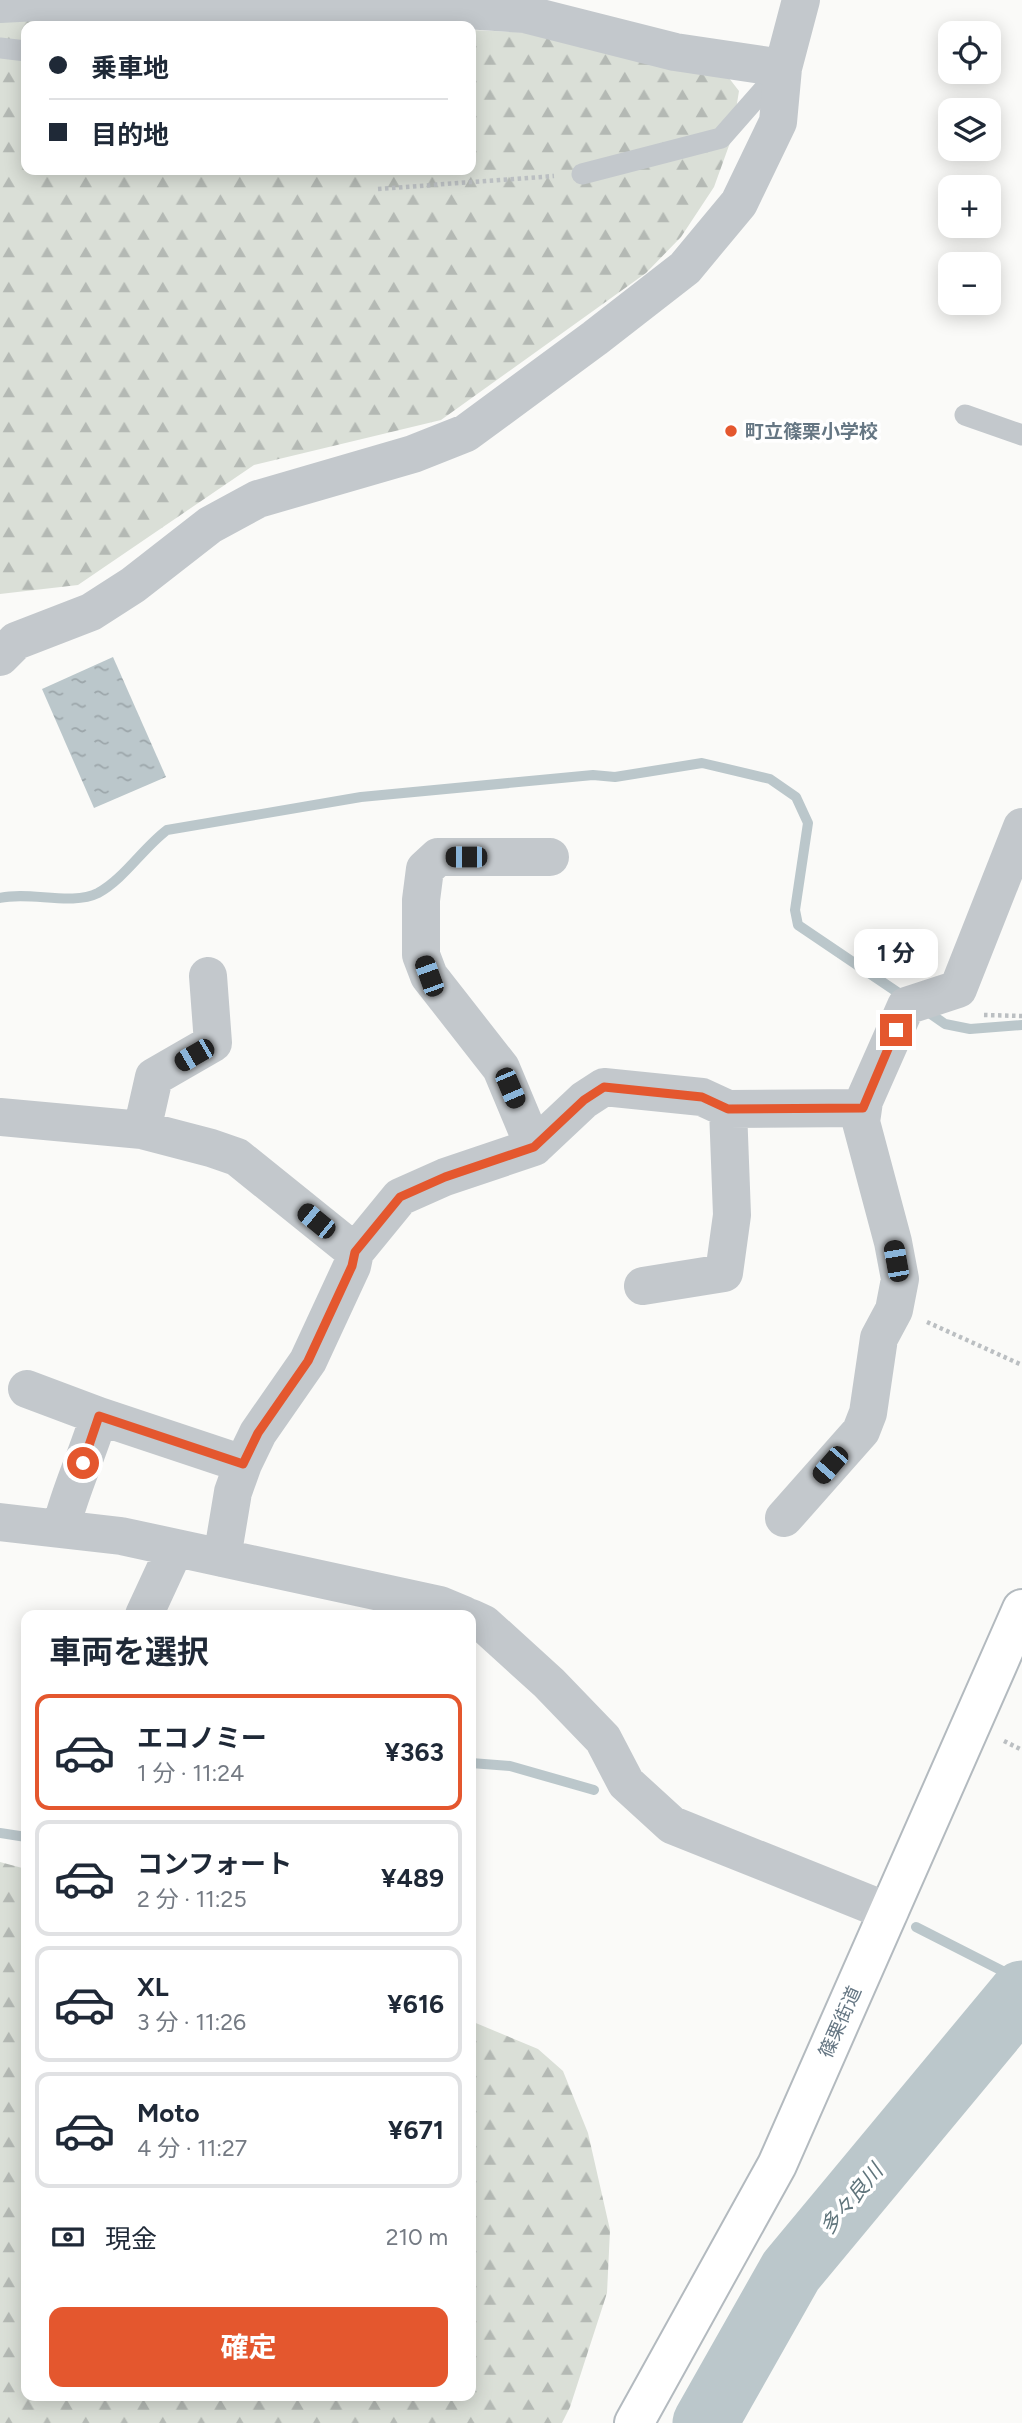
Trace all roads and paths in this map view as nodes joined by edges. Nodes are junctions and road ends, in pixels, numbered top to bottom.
1 (801, 0) edge
2 (0, 4) edge
3 (0, 48) edge
4 (21, 50) edge
5 (783, 68) junction
6 (582, 174) joint
7 (378, 189) dead end
8 (965, 415) dead end
9 (1022, 435) edge
10 (0, 657) edge
11 (1022, 827) edge
12 (550, 857) dead end
13 (208, 976) dead end
14 (863, 1108) junction
15 (728, 1109) junction
16 (0, 1117) edge
17 (142, 1130) junction
18 (534, 1147) junction
19 (355, 1252) junction
20 (643, 1286) dead end
21 (894, 1310) junction
22 (1022, 1365) edge
23 (27, 1389) dead end
24 (99, 1416) junction
25 (243, 1464) junction
26 (784, 1518) dead end
27 (0, 1522) edge
28 (61, 1528) junction
29 (175, 1548) junction
30 (222, 1558) junction
31 (1022, 1609) edge
32 (146, 1610) edge
33 (452, 1610) edge
34 (476, 1620) edge
35 (889, 1912) junction
36 (634, 2423) edge

1 - 5 street
2 - 5 street
3 - 4 lane
5 - 6 lane
5 - 10 street
6 - 7 path
8 - 9 lane
11 - 14 street
12 - 18 street
13 - 17 street
14 - 15 street
14 - 21 street
15 - 18 street
15 - 20 street
16 - 17 street
17 - 19 street
18 - 19 street
19 - 25 street
21 - 22 path
21 - 26 street
23 - 24 street
24 - 25 street
24 - 28 street
25 - 30 street
27 - 28 street
28 - 29 street
29 - 30 street
29 - 32 street
30 - 33 street
31 - 35 main road, 篠栗街道
34 - 35 street
35 - 36 main road, 篠栗街道

